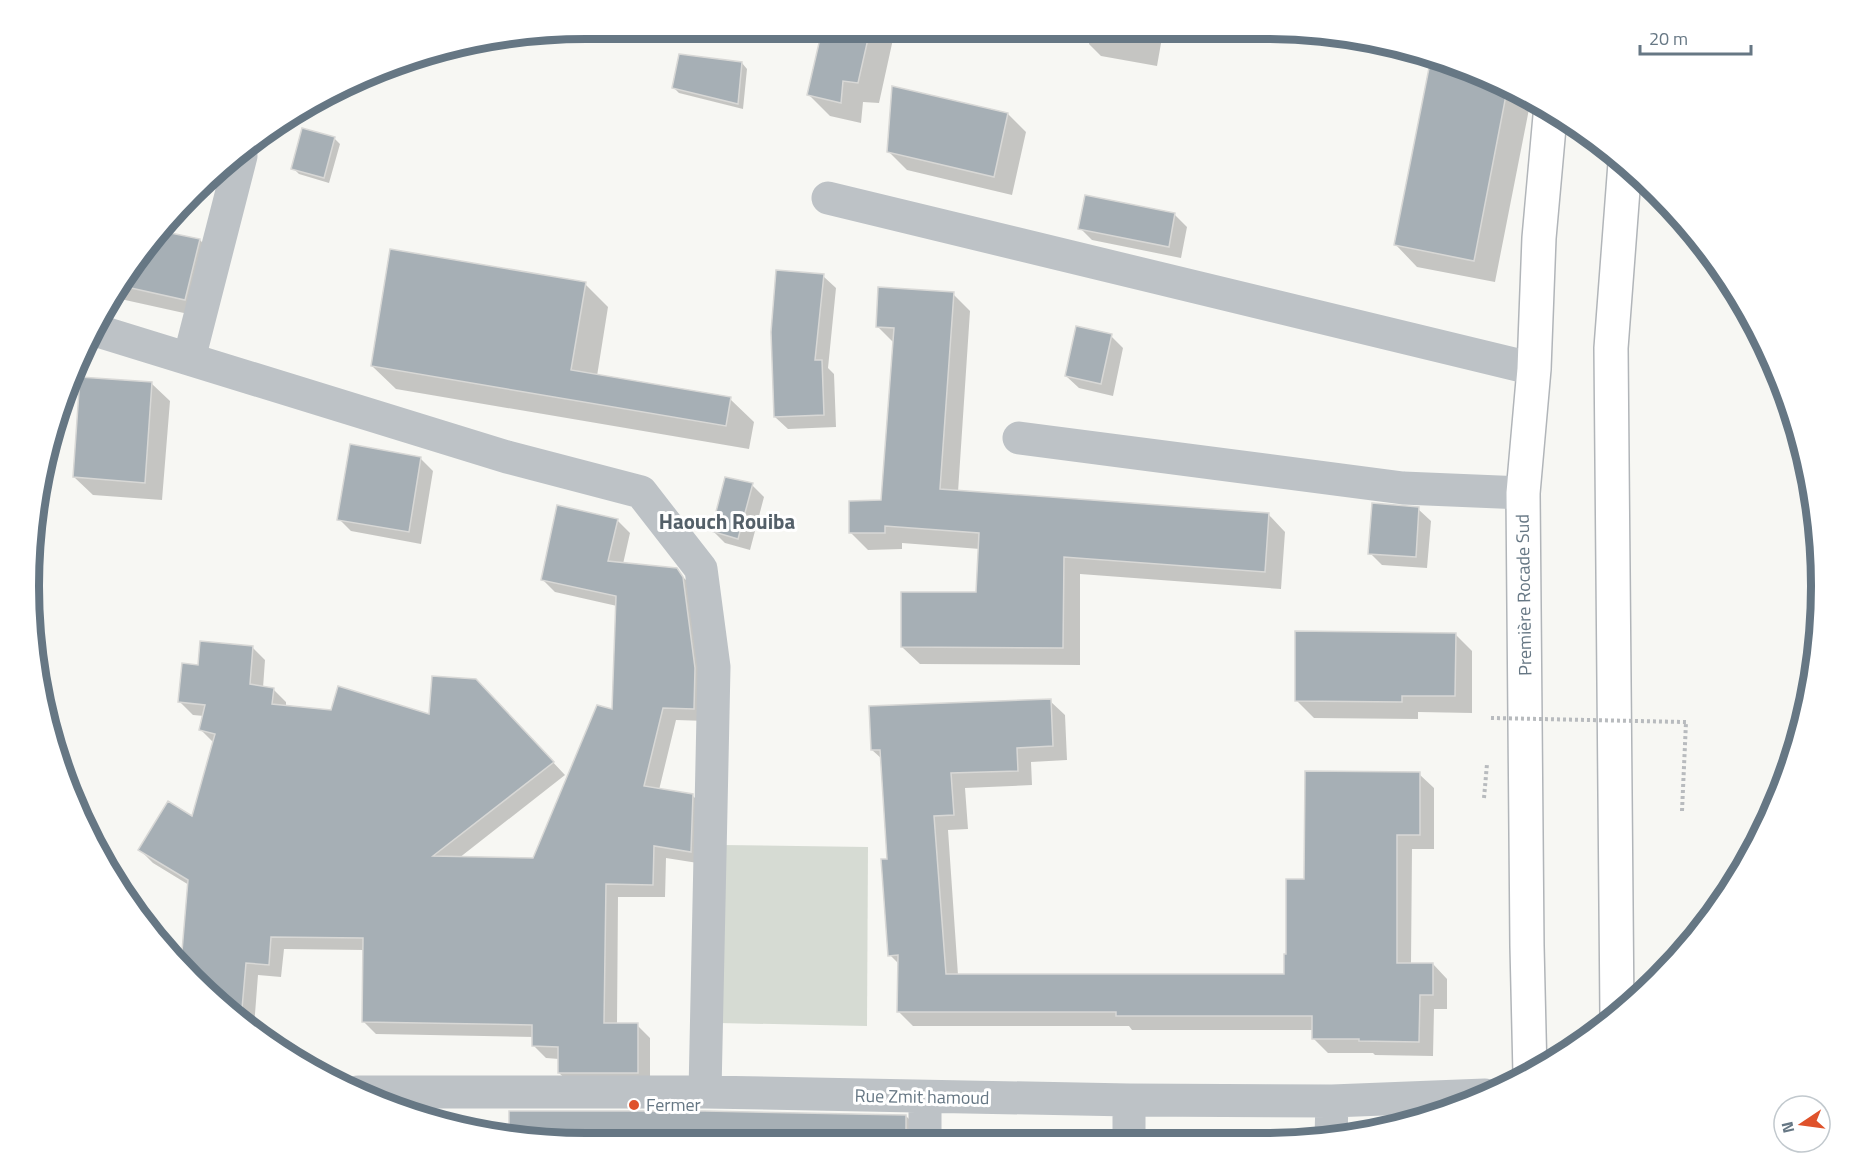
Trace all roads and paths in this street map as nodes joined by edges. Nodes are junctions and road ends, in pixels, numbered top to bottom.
1 (1550, 119) edge
2 (239, 163) edge
3 (1624, 174) edge
4 (828, 198) dead end
5 (101, 332) edge
6 (189, 359) junction
7 (1534, 369) junction
8 (1019, 438) dead end
9 (1523, 493) junction
10 (1491, 718) dead end
11 (1682, 811) dead end
12 (1617, 1004) edge
13 (1530, 1064) edge
14 (380, 1092) edge
15 (705, 1092) junction
16 (1460, 1096) edge
17 (925, 1097) junction
18 (1129, 1100) junction
19 (1332, 1101) junction
20 (1332, 1128) edge
21 (925, 1133) edge
22 (1129, 1133) edge

1 - 7 highway, Première Rocade Sud
2 - 6 street
3 - 12 highway
4 - 7 street
5 - 6 street
6 - 15 street
7 - 9 highway, Première Rocade Sud
8 - 9 street
9 - 13 highway, Première Rocade Sud
10 - 11 path, bridge
14 - 15 street, Rue Zmit hamoud
15 - 17 street, Rue Zmit hamoud
16 - 19 street, Rue Zmit hamoud
17 - 18 street, Rue Zmit hamoud
17 - 21 street
18 - 19 street, Rue Zmit hamoud
18 - 22 street
19 - 20 street

